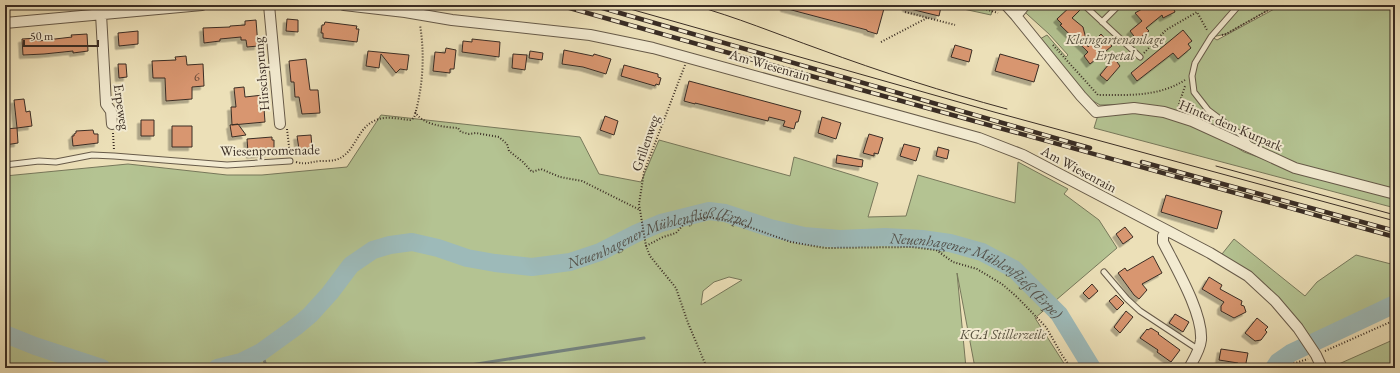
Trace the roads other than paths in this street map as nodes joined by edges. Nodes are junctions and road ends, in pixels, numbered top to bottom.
1 (202, 5) edge
2 (269, 5) edge
3 (344, 5) edge
4 (1006, 5) edge
5 (1025, 5) edge
6 (1084, 5) edge
7 (1120, 5) edge
8 (1239, 5) edge
9 (101, 14) junction
10 (1016, 16) junction
11 (1102, 22) junction
12 (5, 23) edge
13 (1140, 56) road end
14 (112, 124) road end
15 (280, 124) road end
16 (1254, 149) junction
17 (290, 161) road end
18 (5, 165) edge
19 (1395, 194) edge
20 (1166, 231) junction
21 (1104, 272) dead end
22 (1199, 350) junction
23 (1189, 368) edge
24 (1322, 368) edge

1 - 9 street
2 - 15 street, Hirschsprung
3 - 20 street, Am Wiesenrain
4 - 10 street, Hinter dem Kurpark
5 - 10 street
6 - 11 lane
7 - 11 lane
8 - 16 lane
9 - 12 street
9 - 14 street, Erpeweg
10 - 16 street, Hinter dem Kurpark
11 - 13 lane
16 - 19 street, Hinter dem Kurpark
17 - 18 lane, Wiesenpromenade
20 - 22 street
20 - 24 street, Am Wiesenrain
21 - 22 lane
22 - 23 street

